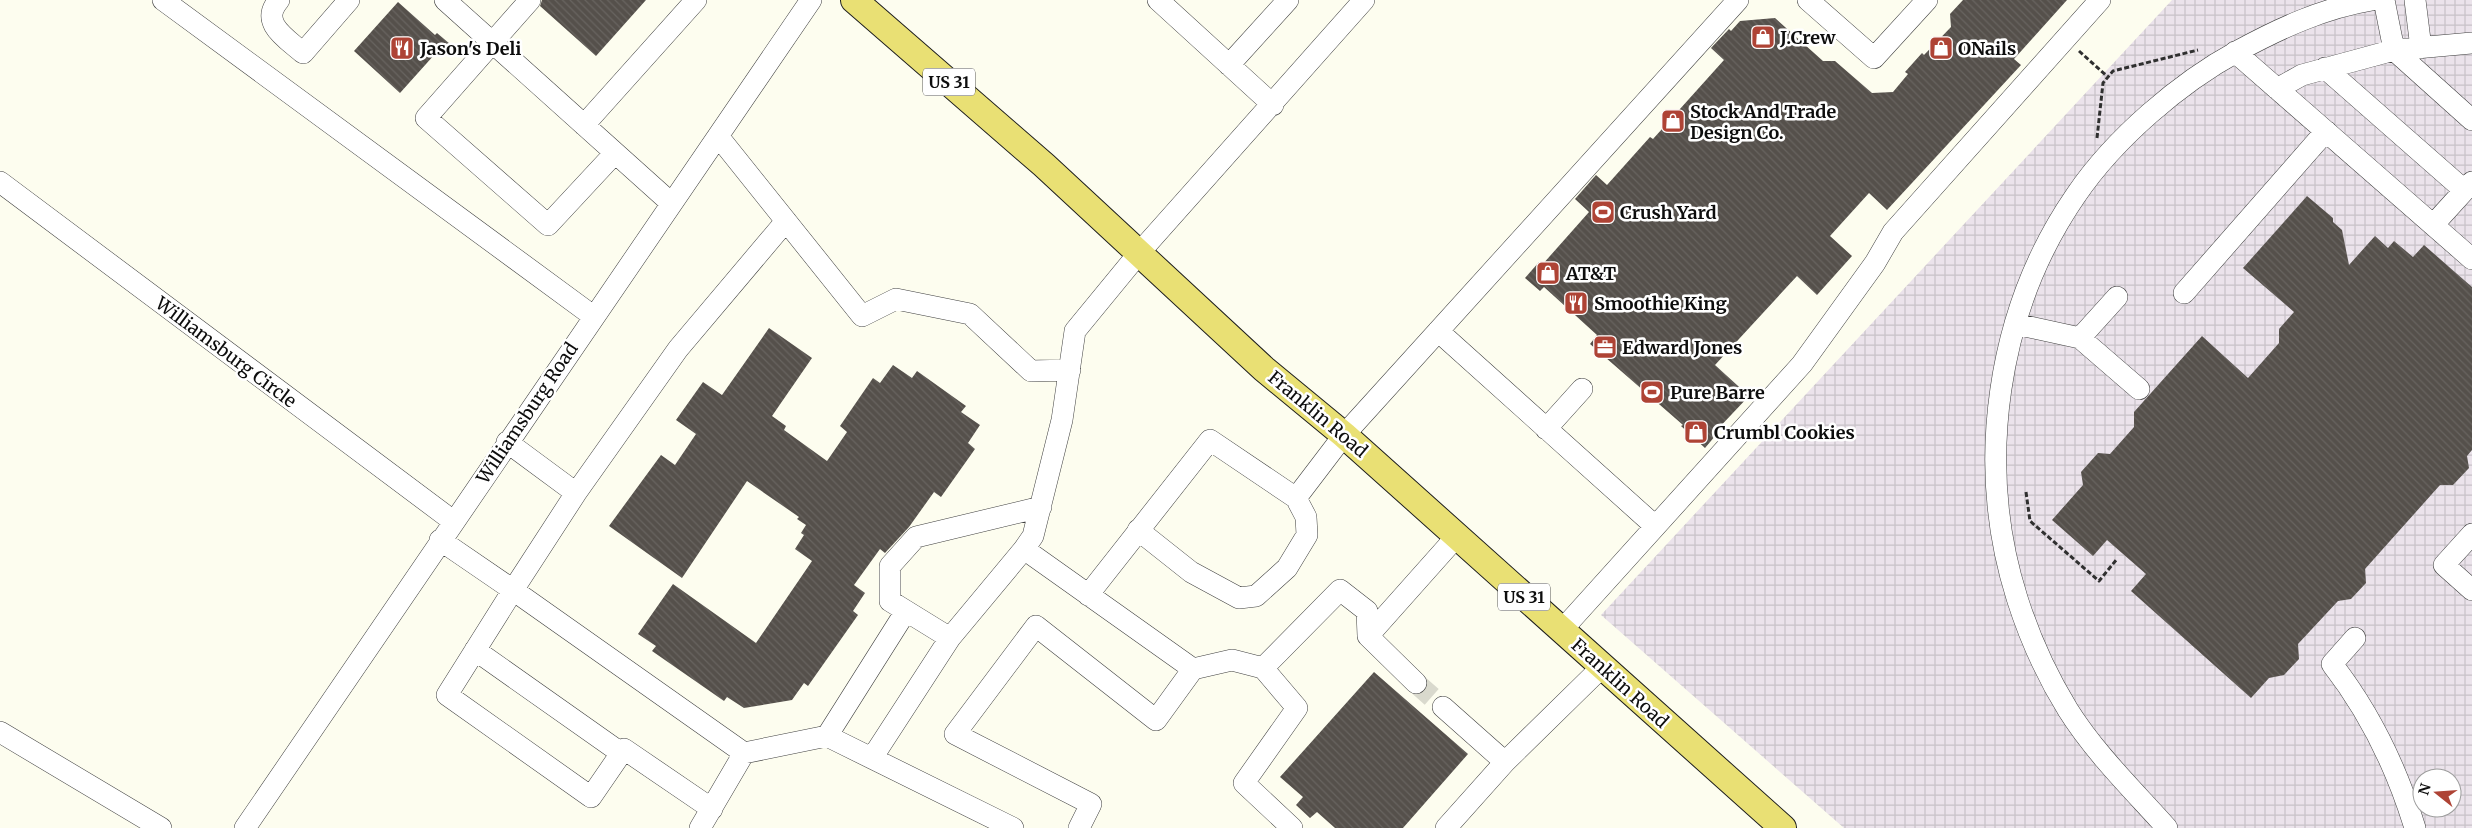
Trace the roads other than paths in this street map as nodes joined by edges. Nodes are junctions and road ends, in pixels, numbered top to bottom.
1 (163, 0) edge
2 (279, 0) edge
3 (349, 0) edge
4 (445, 0) edge
5 (530, 0) edge
6 (696, 0) edge
7 (811, 0) edge
8 (854, 0) edge
9 (1288, 0) edge
10 (1364, 0) edge
11 (1738, 0) edge
12 (1808, 0) edge
13 (1927, 0) edge
14 (2100, 0) edge
15 (2372, 0) edge
16 (2384, 0) edge
17 (2415, 0) edge
18 (1167, 3) edge
19 (493, 43) junction
20 (2472, 43) edge
21 (2420, 48) junction
22 (2394, 50) junction
23 (2226, 57) junction
24 (1229, 65) junction
25 (2325, 68) junction
26 (2277, 90) junction
27 (1272, 105) junction
28 (2472, 120) edge
29 (584, 125) junction
30 (2326, 131) junction
31 (718, 136) junction
32 (615, 153) junction
33 (0, 182) edge
34 (2468, 186) edge
35 (671, 204) junction
36 (786, 221) junction
37 (2434, 224) junction
38 (1139, 253) junction
39 (2472, 259) edge
40 (2184, 293) dead end
41 (2117, 297) dead end
42 (593, 316) junction
43 (2016, 324) junction
44 (1438, 332) junction
45 (2080, 338) junction
46 (1070, 370) junction
47 (1582, 389) dead end
48 (2139, 389) dead end
49 (1546, 429) junction
50 (1344, 435) junction
51 (507, 442) junction
52 (576, 493) junction
53 (1296, 498) junction
54 (1040, 507) junction
55 (453, 521) junction
56 (1655, 526) junction
57 (1138, 530) junction
58 (2472, 534) edge
59 (1456, 536) junction
60 (440, 540) junction
61 (1024, 549) junction
62 (513, 590) junction
63 (2472, 590) edge
64 (1088, 594) junction
65 (906, 611) junction
66 (1561, 631) junction
67 (1368, 636) junction
68 (950, 638) junction
69 (2355, 638) dead end
70 (476, 650) junction
71 (1602, 667) junction
72 (1263, 668) junction
73 (1193, 669) junction
74 (1416, 683) tunnel mouth
75 (1443, 707) tunnel mouth
76 (0, 732) edge
77 (827, 736) junction
78 (621, 753) junction
79 (744, 753) junction
80 (872, 758) junction
81 (1505, 762) junction
82 (712, 809) junction
83 (161, 828) edge
84 (245, 828) edge
85 (700, 828) edge
86 (1013, 828) edge
87 (1079, 828) edge
88 (1292, 828) edge
89 (1446, 828) edge
90 (1783, 828) edge
91 (2167, 828) edge
92 (2415, 828) edge

1 - 42 street
2 - 3 street
4 - 19 street
5 - 19 street
6 - 29 street
7 - 31 street, Williamsburg Road
8 - 38 main road, Franklin Road / US 31
9 - 24 street
10 - 27 street
11 - 44 street
12 - 13 street
14 - 56 street
15 - 23 street
16 - 22 street
17 - 21 street
18 - 24 street
19 - 29 street
19 - 32 street
20 - 21 street
21 - 22 street
22 - 25 street
22 - 28 street
23 - 26 street
23 - 43 street
24 - 27 street
25 - 26 street
25 - 34 street
26 - 30 street
27 - 38 street
29 - 32 street
30 - 37 street
30 - 40 street
31 - 35 street, Williamsburg Road
31 - 36 street
32 - 35 street
33 - 55 street, Williamsburg Circle
34 - 37 street
35 - 42 street, Williamsburg Road
36 - 46 street
36 - 52 street
37 - 39 street
38 - 46 street
38 - 50 main road, Franklin Road / US 31
41 - 45 street
42 - 51 street, Williamsburg Road
43 - 45 street
43 - 91 street
44 - 49 street
44 - 50 street
45 - 48 street
46 - 54 street
47 - 49 street
49 - 56 street
50 - 53 street
50 - 59 main road, Franklin Road / US 31
51 - 52 street
51 - 55 street, Williamsburg Road
52 - 62 street
53 - 57 street
53 - 57 street
54 - 61 street
54 - 65 street
55 - 60 street, Williamsburg Road
56 - 66 street
57 - 64 street
58 - 63 street
59 - 66 main road, Franklin Road / US 31
59 - 67 street
60 - 62 street
60 - 84 street, Williamsburg Road
61 - 64 street
61 - 68 street
62 - 70 street
62 - 79 street
64 - 73 street
65 - 68 street
65 - 77 street
66 - 71 main road, Franklin Road / US 31
67 - 72 street
67 - 74 street
68 - 80 street
69 - 92 street
70 - 78 street
70 - 78 street
71 - 81 street
71 - 90 main road, Franklin Road / US 31
72 - 73 street
72 - 88 street
73 - 87 street
75 - 81 street
76 - 83 street
77 - 79 street
77 - 80 street
78 - 82 street
79 - 82 street
80 - 86 street
81 - 89 street
82 - 85 street

